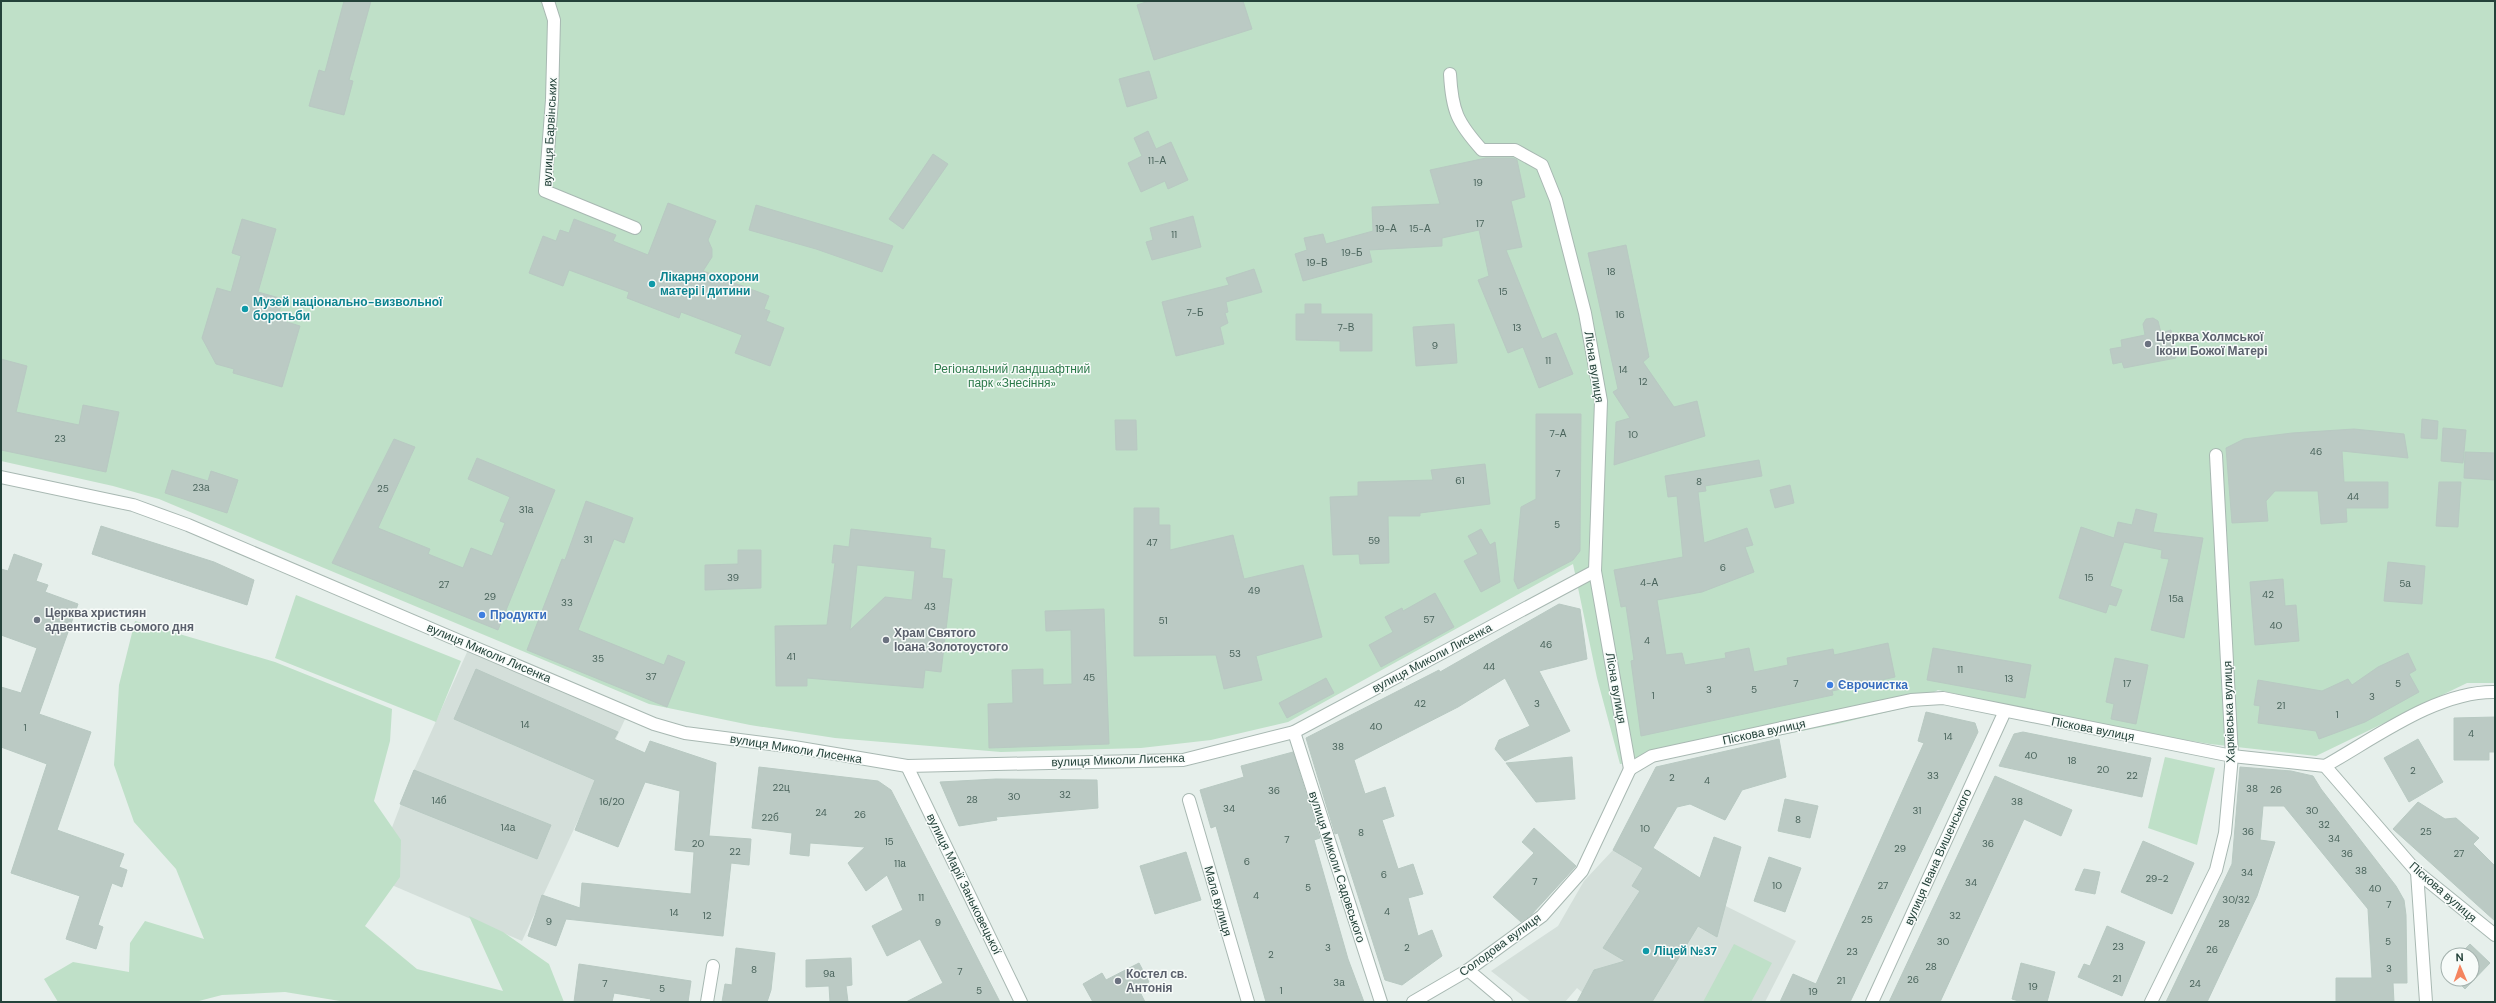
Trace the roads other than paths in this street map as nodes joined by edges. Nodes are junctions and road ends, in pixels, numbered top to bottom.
1 (548, 1) edge
2 (1450, 74) dead end
3 (635, 228) dead end
4 (2216, 454) dead end
5 (1, 476) edge
6 (1595, 571) junction
7 (2495, 692) edge
8 (2005, 711) junction
9 (1294, 732) junction
10 (2232, 756) junction
11 (907, 766) junction
12 (2325, 766) junction
13 (1630, 769) junction
14 (1189, 800) dead end
15 (2418, 872) junction
16 (2495, 935) edge
17 (712, 966) dead end
18 (1468, 970) junction
19 (707, 1002) edge
20 (1021, 1002) edge
21 (1248, 1002) edge
22 (1381, 1002) edge
23 (1413, 1002) edge
24 (1506, 1002) edge
25 (1872, 1002) edge
26 (2151, 1002) edge
27 (2426, 1002) edge

1 - 3 street, вулиця Барвінських
2 - 6 street, Лісна вулиця
4 - 10 street, Харківська вулиця
5 - 11 street, вулиця Миколи Лисенка
6 - 9 street, вулиця Миколи Лисенка
6 - 13 street, Лісна вулиця
7 - 12 street
8 - 10 street, Піскова вулиця
8 - 13 street, Піскова вулиця
8 - 25 street, вулиця Івана Вишенського
9 - 11 street, вулиця Миколи Лисенка
9 - 22 street, вулиця Миколи Садовського
10 - 12 street, Піскова вулиця
10 - 26 street, Харківська вулиця
11 - 20 street, вулиця Марії Заньковецької
12 - 15 street, Піскова вулиця
13 - 18 street, Солодова вулиця
14 - 21 street, Мала вулиця
15 - 16 street, Піскова вулиця
15 - 27 street
17 - 19 street
18 - 23 street, Солодова вулиця
18 - 24 street

